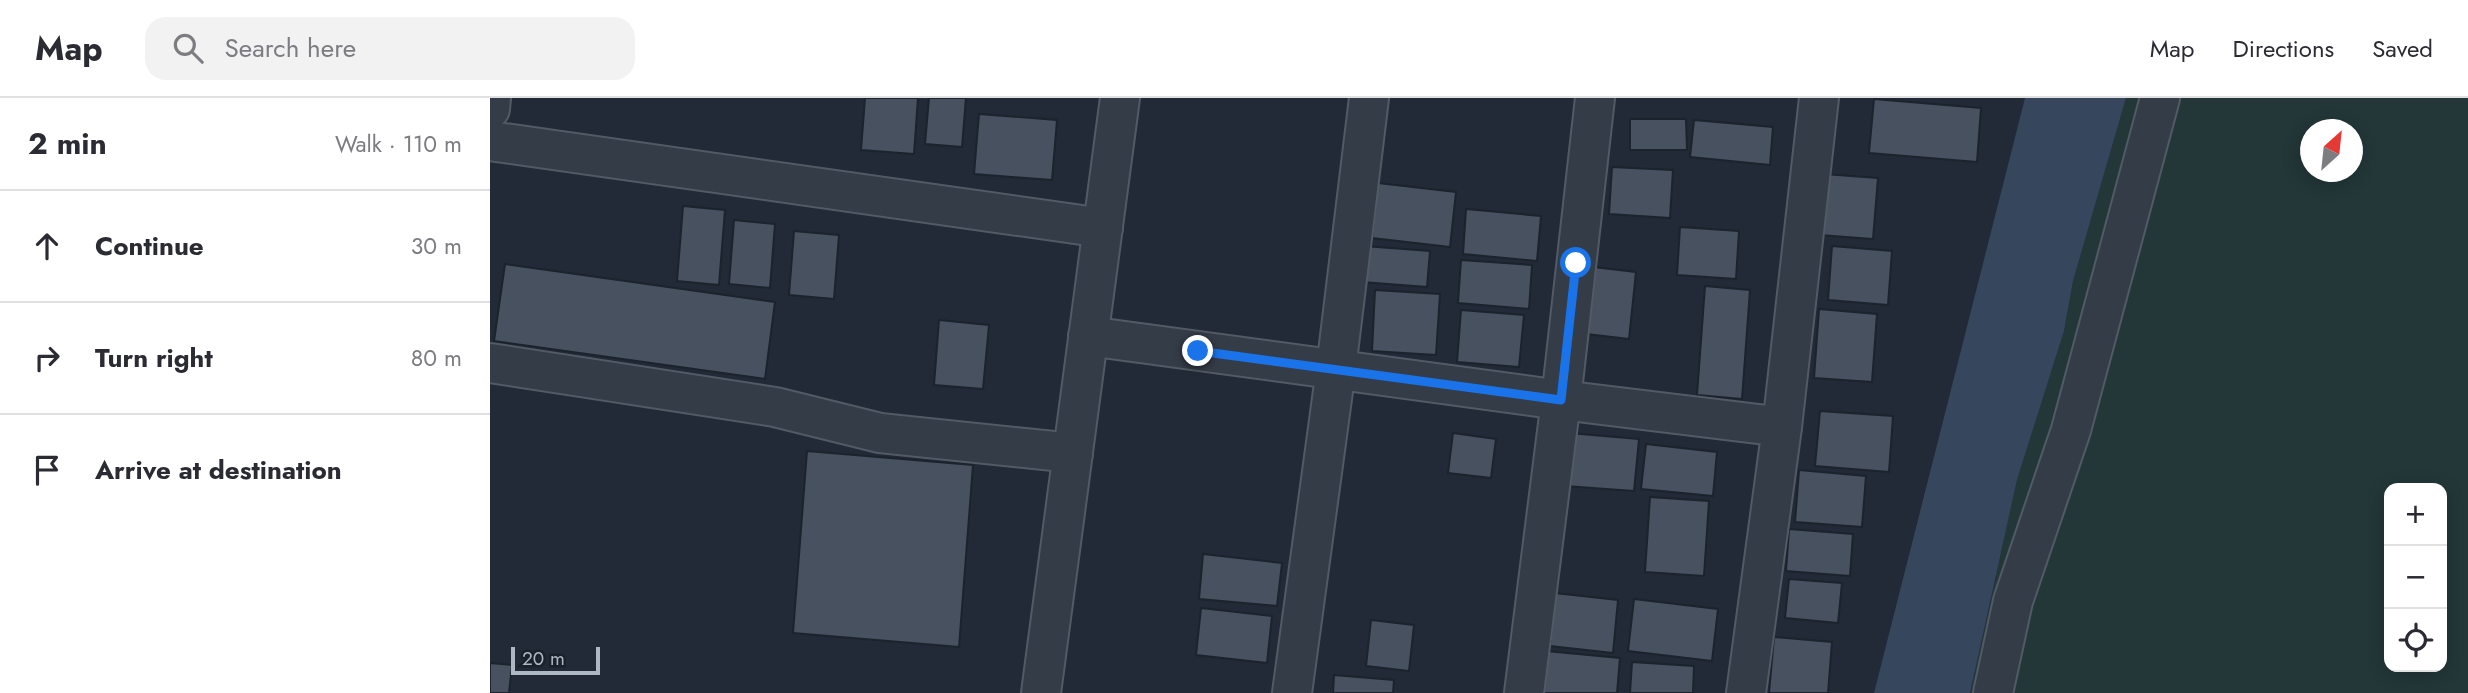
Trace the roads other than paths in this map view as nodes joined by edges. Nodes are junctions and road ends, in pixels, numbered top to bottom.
1 (491, 98) edge
2 (1121, 98) edge
3 (1369, 98) edge
4 (1595, 98) edge
5 (1819, 98) edge
6 (2160, 98) edge
7 (490, 109) edge
8 (490, 141) edge
9 (1103, 228) junction
10 (1088, 336) junction
11 (490, 363) edge
12 (1336, 369) junction
13 (1561, 400) junction
14 (1782, 427) junction
15 (1073, 453) junction
16 (1041, 693) edge
17 (1292, 693) edge
18 (1524, 693) edge
19 (1746, 693) edge
20 (1993, 693) edge

1 - 7 street
2 - 9 street
3 - 12 street
4 - 13 street
5 - 14 street
6 - 20 street
8 - 9 street
9 - 10 street
10 - 12 street
10 - 15 street
11 - 15 street
12 - 13 street
12 - 17 street
13 - 14 street
13 - 18 street
14 - 19 street
15 - 16 street

